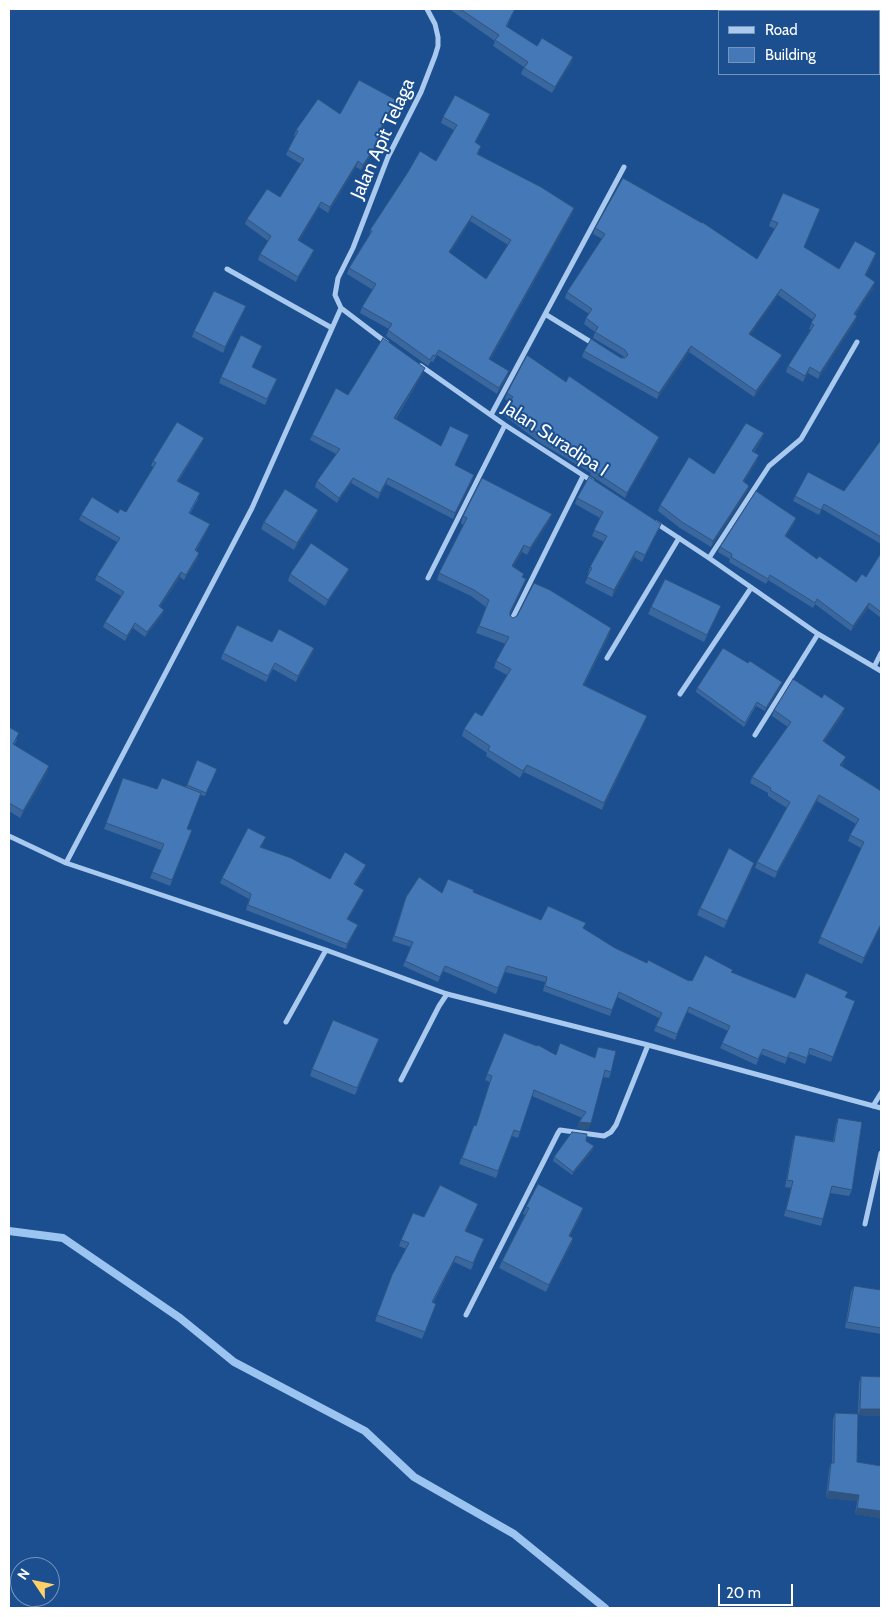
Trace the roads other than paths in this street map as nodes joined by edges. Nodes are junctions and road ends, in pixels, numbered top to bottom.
1 (428, 9) edge
2 (624, 167) dead end
3 (227, 269) dead end
4 (341, 308) junction
5 (545, 314) junction
6 (332, 328) junction
7 (857, 342) dead end
8 (596, 345) edge
9 (395, 348) edge
10 (419, 365) edge
11 (491, 415) junction
12 (505, 424) junction
13 (583, 476) junction
14 (599, 486) edge
15 (647, 518) edge
16 (679, 538) junction
17 (709, 558) junction
18 (428, 578) dead end
19 (751, 588) junction
20 (511, 620) edge
21 (818, 634) junction
22 (881, 653) edge
23 (607, 658) dead end
24 (874, 667) junction
25 (881, 671) edge
26 (680, 694) dead end
27 (754, 736) dead end
28 (9, 836) edge
29 (66, 862) junction
30 (326, 950) junction
31 (447, 994) junction
32 (286, 1022) dead end
33 (648, 1045) junction
34 (401, 1080) dead end
35 (881, 1093) edge
36 (874, 1106) junction
37 (881, 1108) edge
38 (881, 1153) edge
39 (865, 1224) dead end
40 (466, 1315) dead end

1 - 4 street, Jalan Apit Telaga
2 - 5 street
3 - 6 street
4 - 6 street
4 - 9 street
5 - 8 street
5 - 11 street
6 - 29 street
7 - 17 street
10 - 11 street, Jalan Suradipa I
11 - 12 street, Jalan Suradipa I
12 - 13 street, Jalan Suradipa I
12 - 18 street
13 - 14 street, Jalan Suradipa I
13 - 20 street
15 - 16 street
16 - 17 street
16 - 23 street
17 - 19 street
19 - 21 street
19 - 26 street
21 - 24 street
21 - 27 street
22 - 24 street
24 - 25 street
28 - 29 street
29 - 30 street
30 - 31 street
30 - 32 street
31 - 33 street
31 - 34 street
33 - 36 street
33 - 40 street
35 - 36 street
36 - 37 street
38 - 39 street

